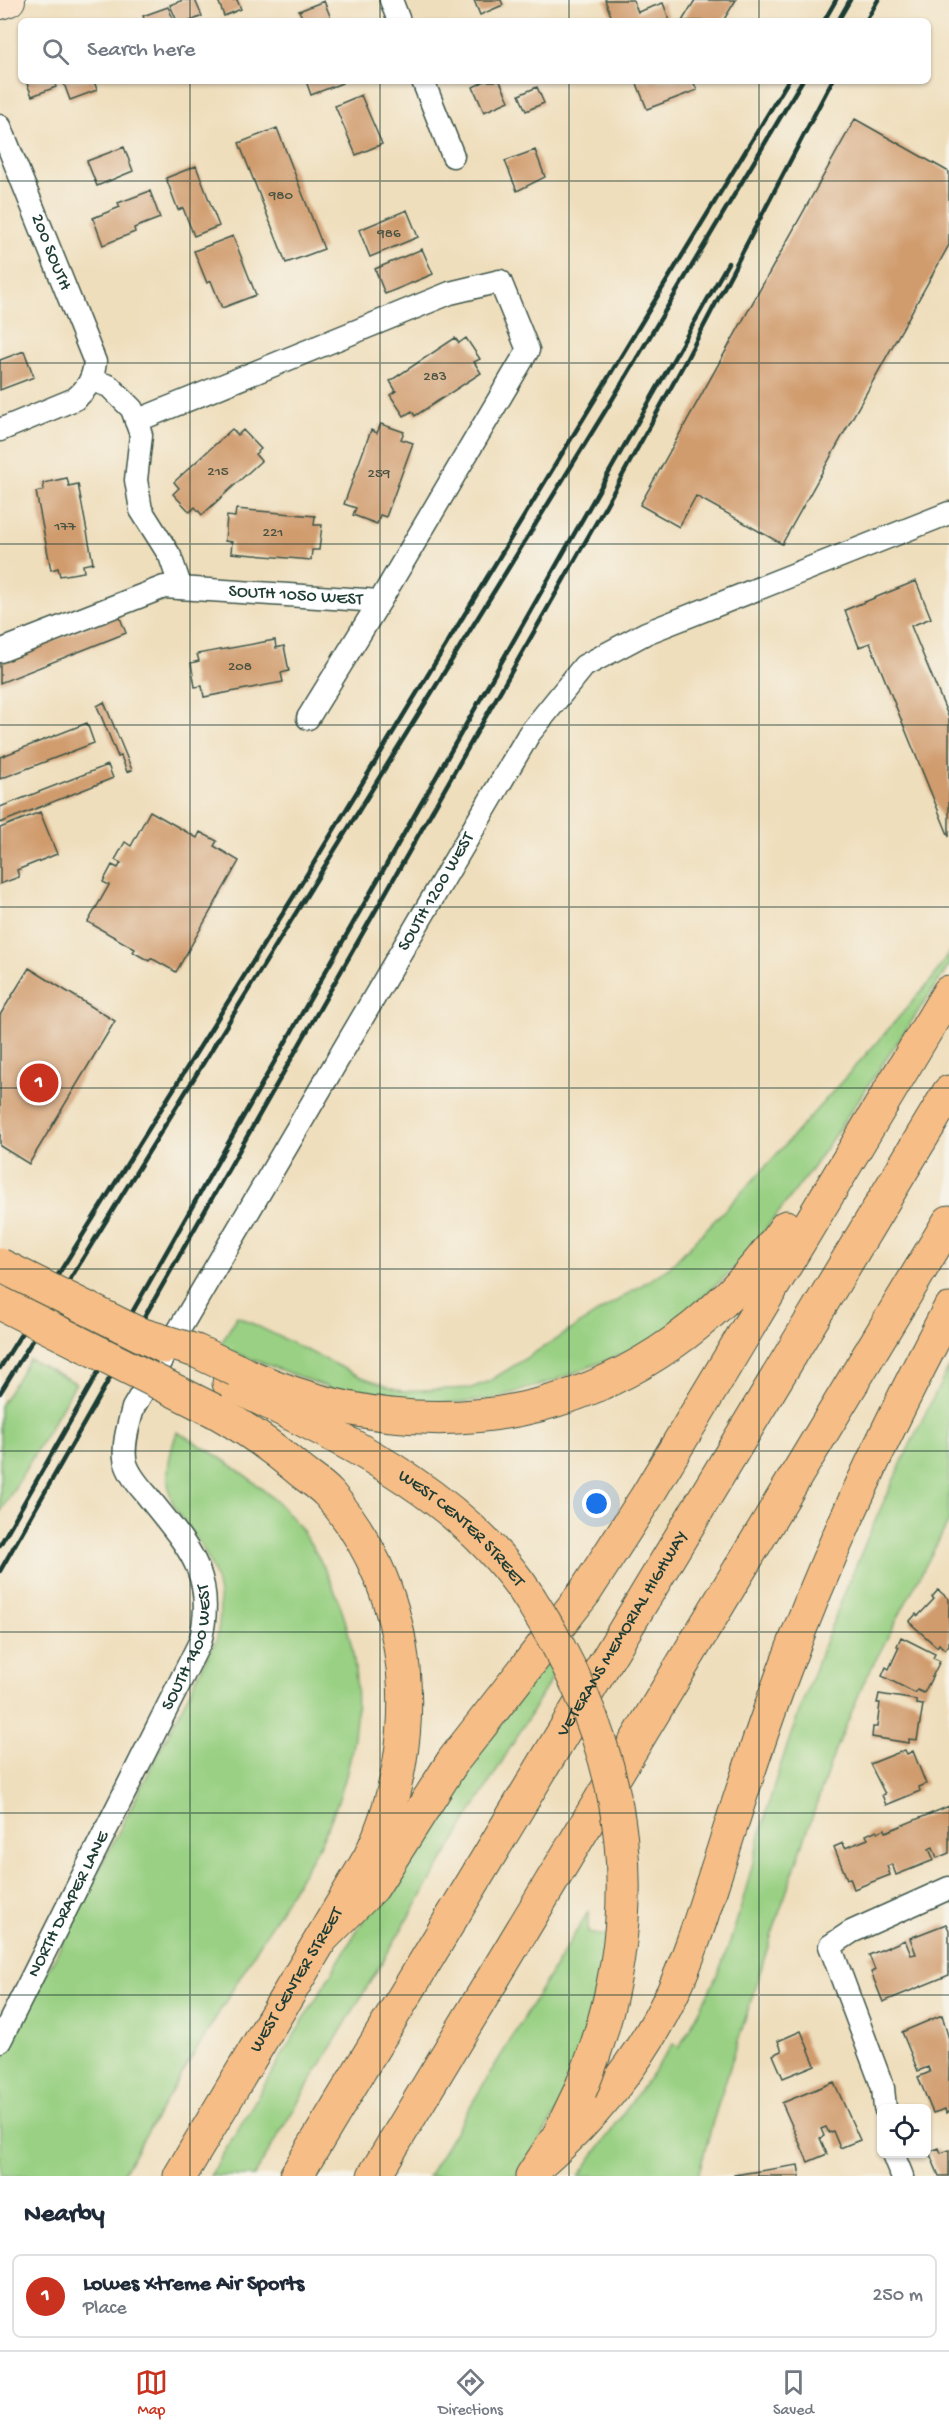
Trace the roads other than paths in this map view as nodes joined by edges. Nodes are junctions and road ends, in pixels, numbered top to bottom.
1 (9, 0) edge
2 (391, 0) edge
3 (0, 3) edge
4 (398, 18) edge
5 (424, 84) edge
6 (0, 126) edge
7 (453, 156) dead end
8 (91, 380) junction
9 (136, 421) junction
10 (0, 430) edge
11 (949, 513) edge
12 (181, 588) junction
13 (380, 601) junction
14 (0, 651) edge
15 (308, 718) dead end
16 (949, 992) edge
17 (890, 1089) junction
18 (949, 1092) edge
19 (949, 1222) edge
20 (0, 1264) edge
21 (0, 1304) edge
22 (949, 1310) edge
23 (156, 1371) joint
24 (233, 1376) junction
25 (122, 1799) joint
26 (949, 1888) edge
27 (325, 1935) junction
28 (0, 2041) edge
29 (885, 2104) edge
30 (895, 2158) edge
31 (537, 2168) edge
32 (180, 2176) edge
33 (296, 2176) edge
34 (374, 2176) edge
35 (902, 2176) edge

1 - 3 street
2 - 4 street
5 - 7 street
6 - 8 street, 200 SOUTH
8 - 9 street
8 - 10 street
9 - 12 street
9 - 13 street, SOUTH 1050 WEST
11 - 23 street, SOUTH 1200 WEST
12 - 13 street, SOUTH 1050 WEST
12 - 14 street, SOUTH 1050 WEST
13 - 15 street
16 - 17 main road
17 - 24 main road
17 - 27 main road
18 - 33 main road, VETERANS MEMORIAL HIGHWAY
19 - 34 main road
20 - 24 main road, bridge
21 - 27 main road, WEST CENTER STREET, bridge
22 - 31 main road
23 - 25 street, SOUTH 1400 WEST
24 - 31 main road, WEST CENTER STREET, bridge
25 - 28 street, NORTH DRAPER LANE
26 - 29 street
27 - 32 main road, WEST CENTER STREET
30 - 35 street

